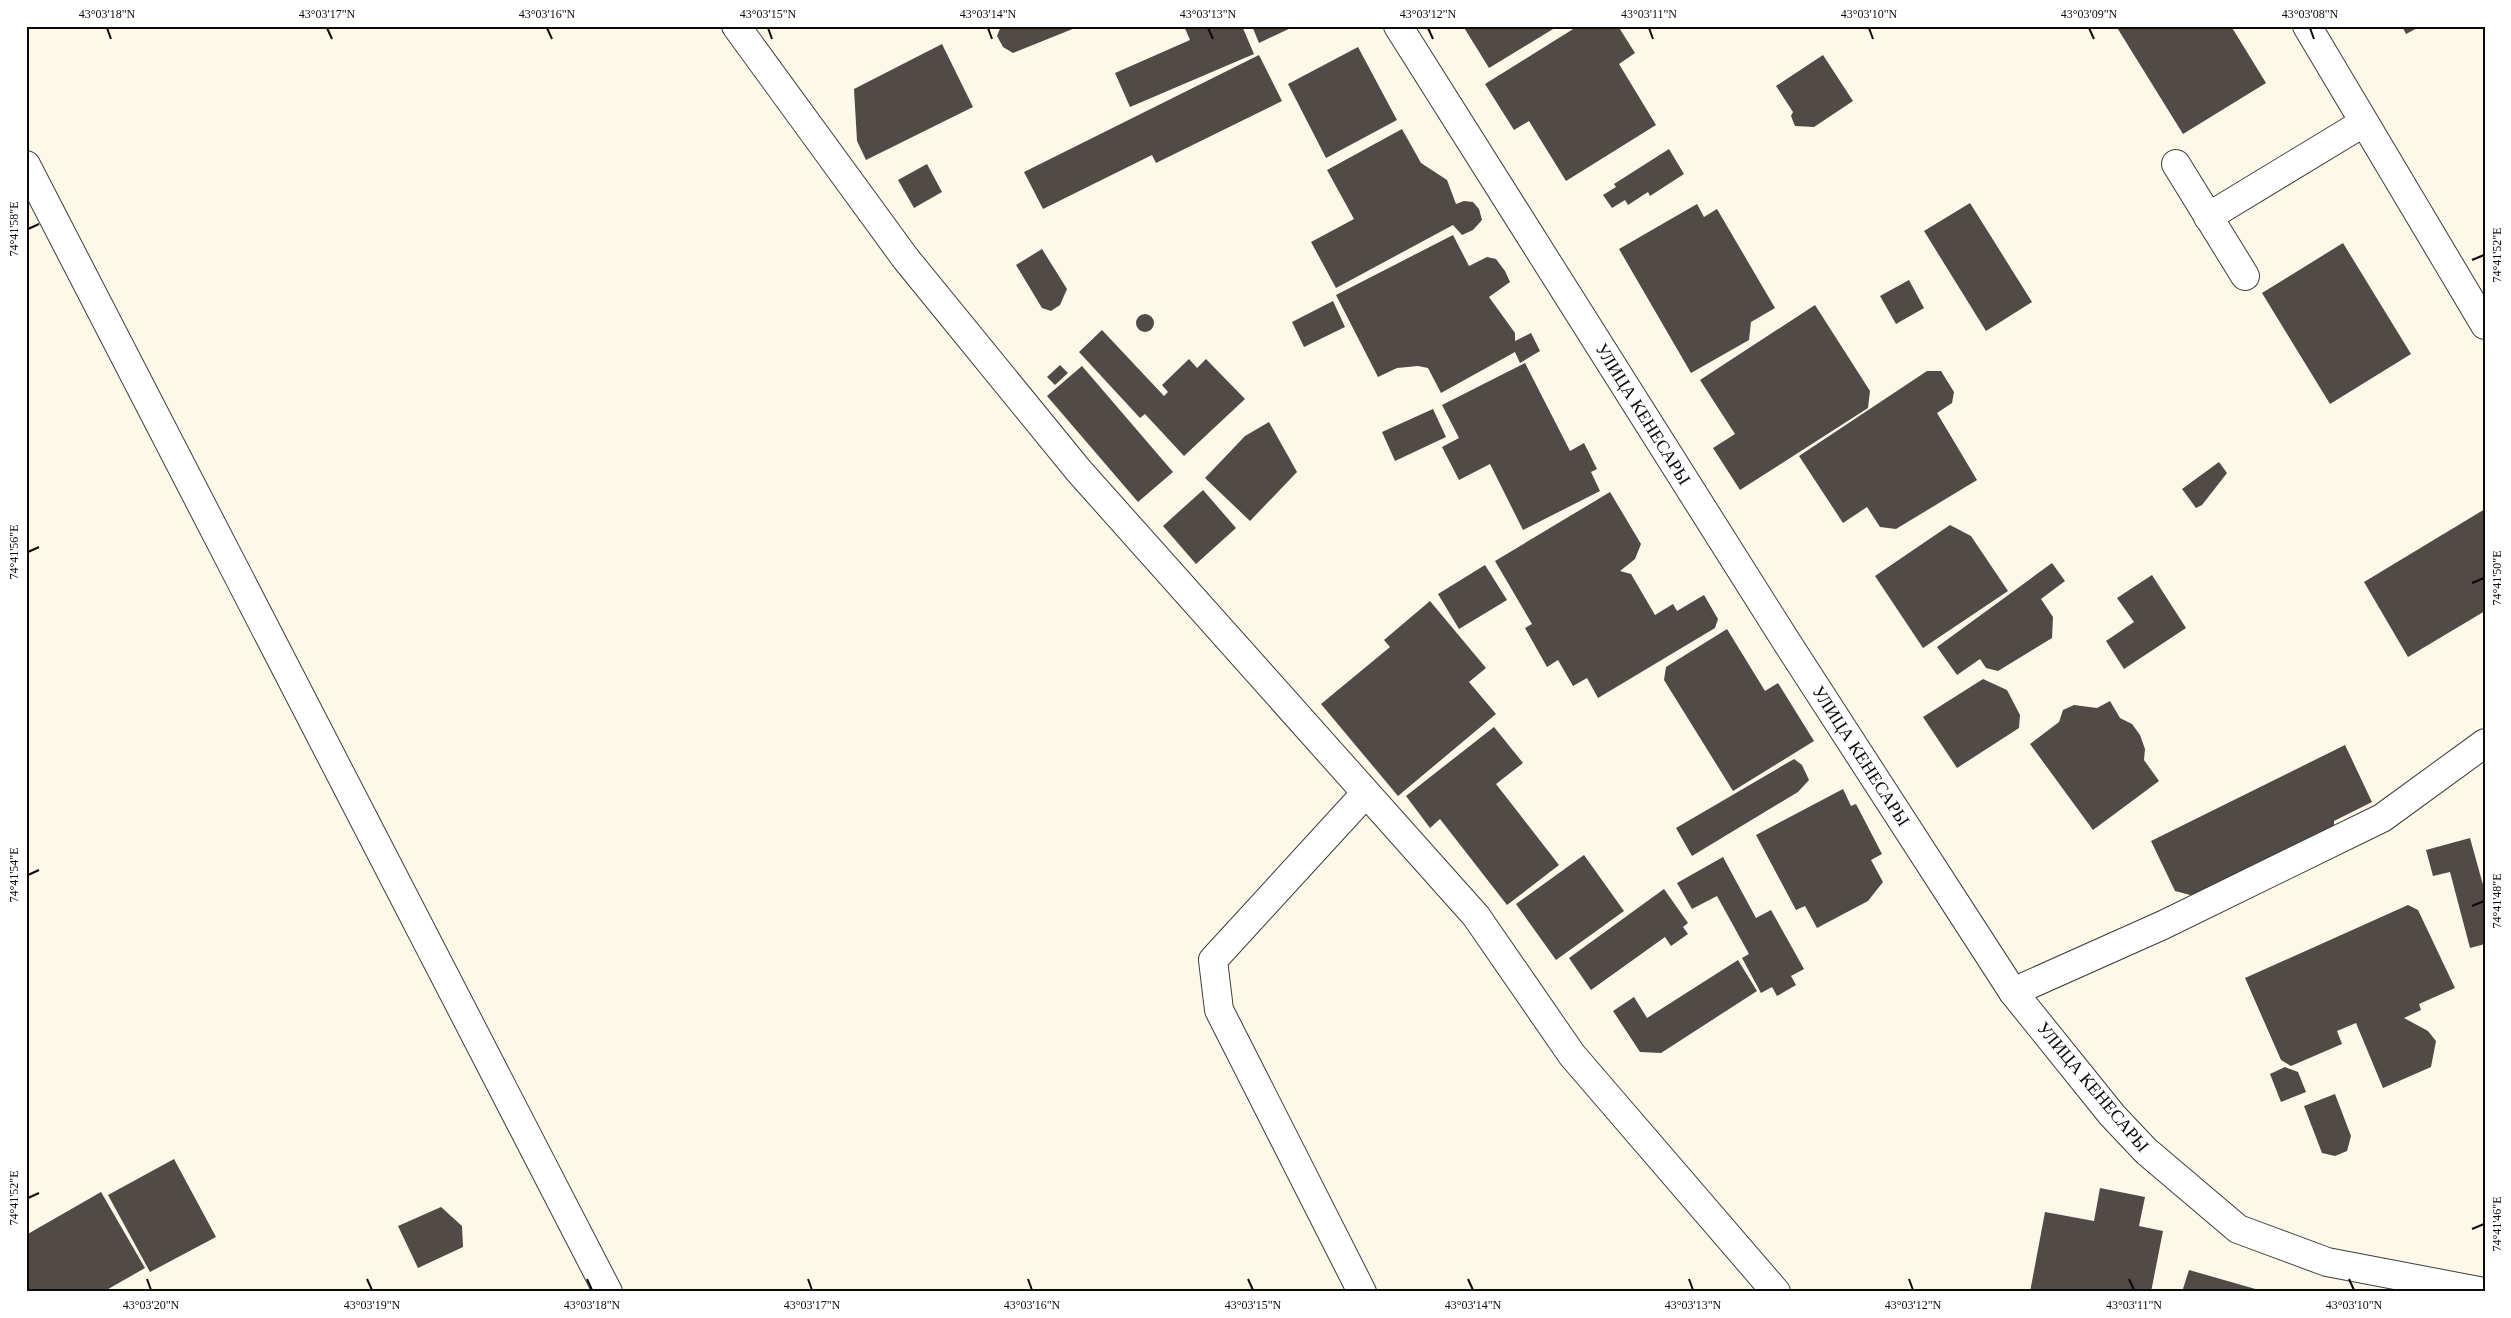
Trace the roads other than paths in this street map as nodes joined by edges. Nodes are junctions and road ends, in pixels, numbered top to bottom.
1 (736, 26) edge
2 (1398, 26) edge
3 (2307, 26) edge
4 (2363, 123) junction
5 (2176, 164) dead end
6 (26, 165) edge
7 (2208, 217) junction
8 (2245, 276) dead end
9 (2485, 325) edge
10 (2485, 743) edge
11 (1366, 793) junction
12 (2013, 992) junction
13 (608, 1292) edge
14 (1362, 1292) edge
15 (1776, 1292) edge
16 (2484, 1292) edge

1 - 11 street
2 - 12 street, УЛИЦА КЕНЕСАРЫ
3 - 4 street
4 - 7 street
4 - 9 street
5 - 7 street
6 - 13 street
7 - 8 street
10 - 12 street
11 - 14 street
11 - 15 street
12 - 16 street, УЛИЦА КЕНЕСАРЫ

